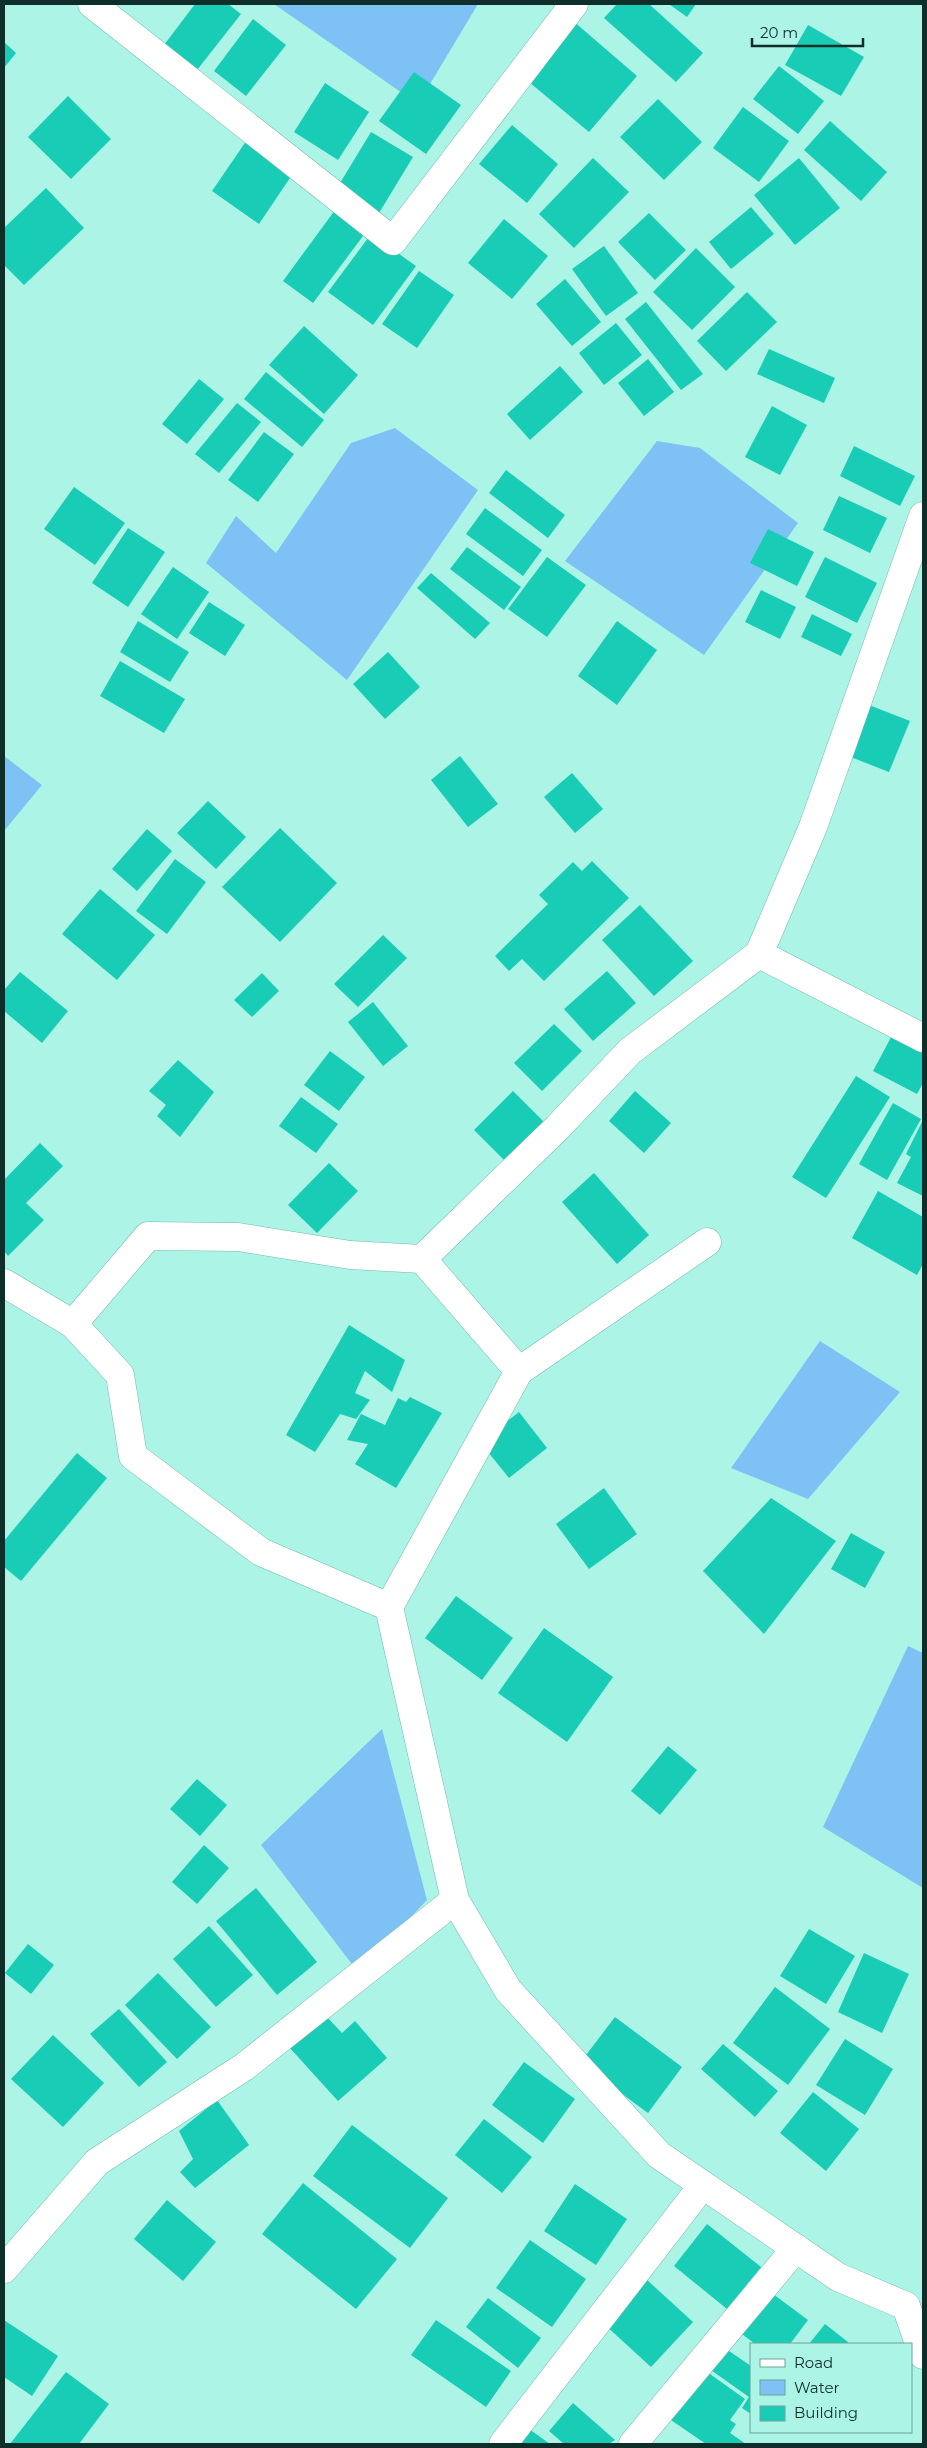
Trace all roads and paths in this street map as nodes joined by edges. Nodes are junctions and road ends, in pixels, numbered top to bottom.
1 (92, 4) edge
2 (574, 4) edge
3 (923, 516) edge
4 (758, 954) junction
5 (923, 1038) edge
6 (707, 1242) dead end
7 (422, 1259) junction
8 (4, 1283) edge
9 (73, 1324) junction
10 (519, 1371) junction
11 (389, 1607) junction
12 (455, 1900) junction
13 (703, 2186) junction
14 (796, 2248) junction
15 (4, 2269) edge
16 (923, 2354) edge
17 (503, 2444) edge
18 (633, 2444) edge

1 - 2 street
3 - 4 street
4 - 5 street
4 - 7 street
6 - 10 street
7 - 9 street
7 - 10 street
8 - 9 street
9 - 11 street
10 - 11 street
11 - 12 street
12 - 13 street
12 - 15 street
13 - 14 street
13 - 17 street
14 - 16 street
14 - 18 street

